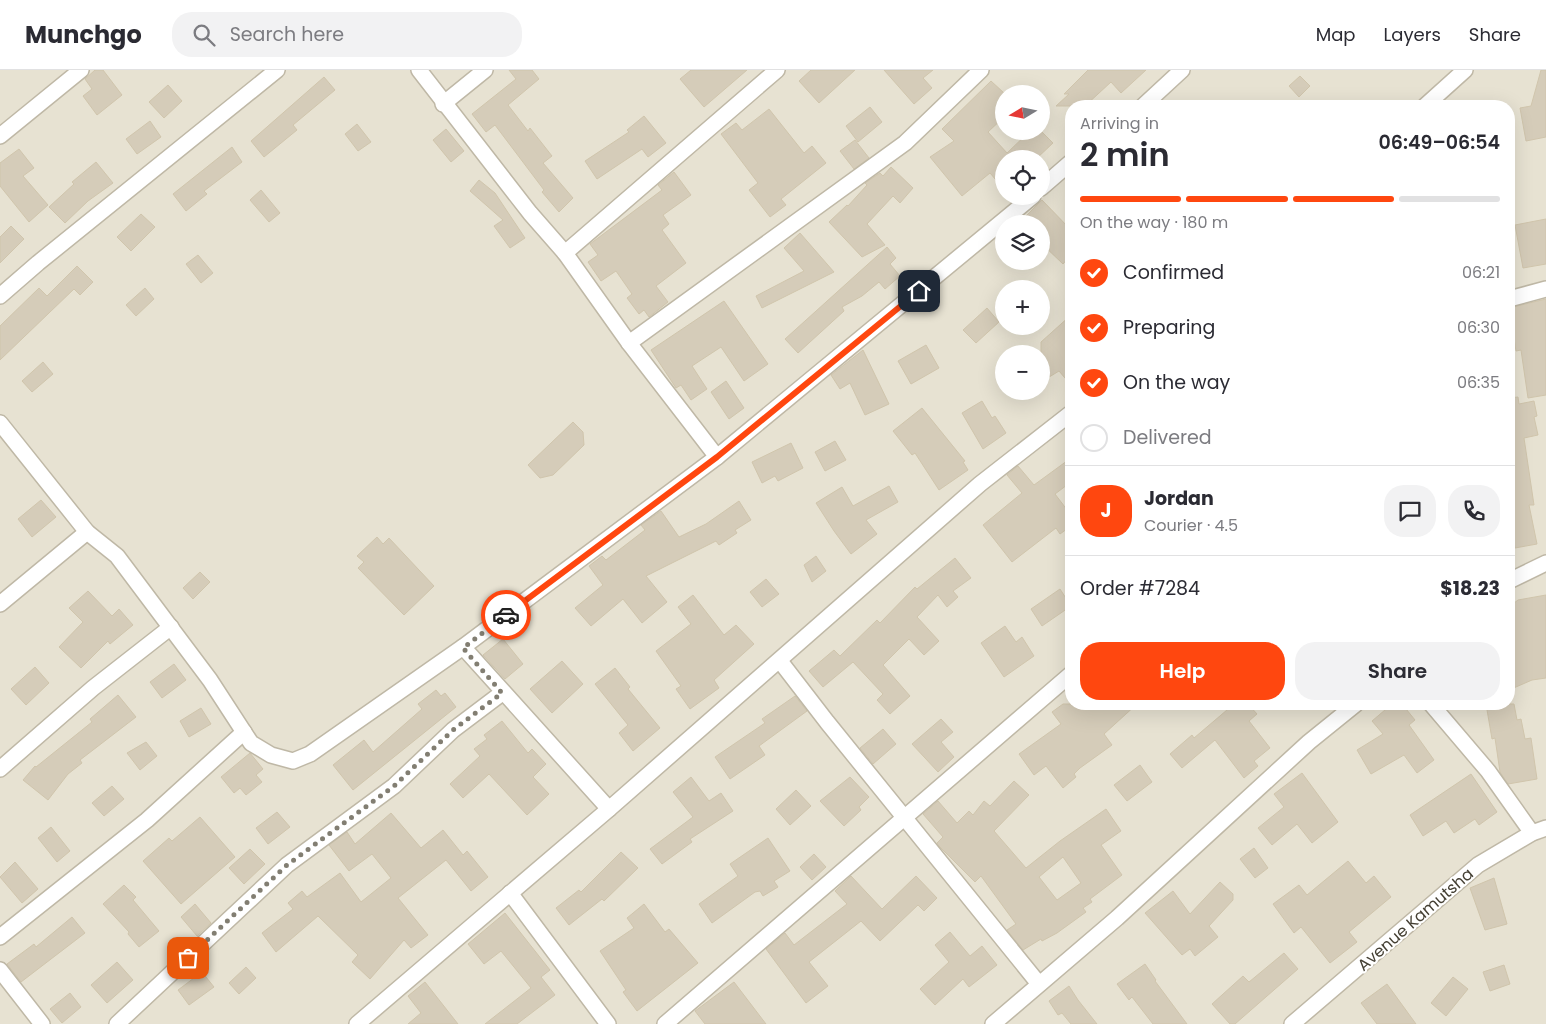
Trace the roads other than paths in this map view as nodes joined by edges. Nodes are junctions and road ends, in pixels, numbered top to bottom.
1 (81, 70) edge
2 (277, 70) edge
3 (419, 70) edge
4 (485, 70) edge
5 (777, 70) edge
6 (981, 70) edge
7 (1182, 70) edge
8 (1465, 70) edge
9 (1150, 100) edge
10 (1432, 100) edge
11 (444, 104) junction
12 (0, 136) edge
13 (1065, 167) edge
14 (1050, 180) edge
15 (1021, 205) edge
16 (565, 253) junction
17 (1546, 289) edge
18 (0, 296) edge
19 (1515, 297) edge
20 (629, 343) junction
21 (1065, 419) edge
22 (1, 428) edge
23 (717, 457) junction
24 (87, 532) junction
25 (1546, 563) edge
26 (1515, 578) edge
27 (0, 604) edge
28 (171, 627) junction
29 (463, 648) junction
30 (780, 661) junction
31 (1065, 679) edge
32 (502, 693) junction
33 (1349, 710) edge
34 (1435, 710) edge
35 (244, 732) junction
36 (0, 769) edge
37 (609, 810) junction
38 (905, 816) junction
39 (1539, 830) edge
40 (510, 893) junction
41 (0, 937) edge
42 (0, 970) edge
43 (1039, 984) junction
44 (42, 1024) edge
45 (117, 1024) edge
46 (357, 1024) edge
47 (608, 1024) edge
48 (665, 1024) edge
49 (993, 1024) edge
50 (1292, 1024) edge

1 - 12 street
2 - 18 street
3 - 11 street
4 - 11 street
5 - 16 street
6 - 20 street
7 - 9 street
8 - 10 street
11 - 16 street
13 - 14 street
15 - 23 street
16 - 20 street
17 - 19 street
20 - 23 street
21 - 30 street
22 - 24 street
23 - 29 street
24 - 27 street
24 - 28 street
25 - 26 street
28 - 35 street
28 - 36 street
29 - 32 street
29 - 35 street
30 - 37 street
30 - 38 street
31 - 38 street
32 - 37 street
32 - 45 street
33 - 43 street
34 - 39 street
35 - 41 street
37 - 40 street
38 - 43 street
38 - 48 street
39 - 50 street, Avenue Kamutsha
40 - 46 street
40 - 47 street
42 - 44 street
43 - 49 street

